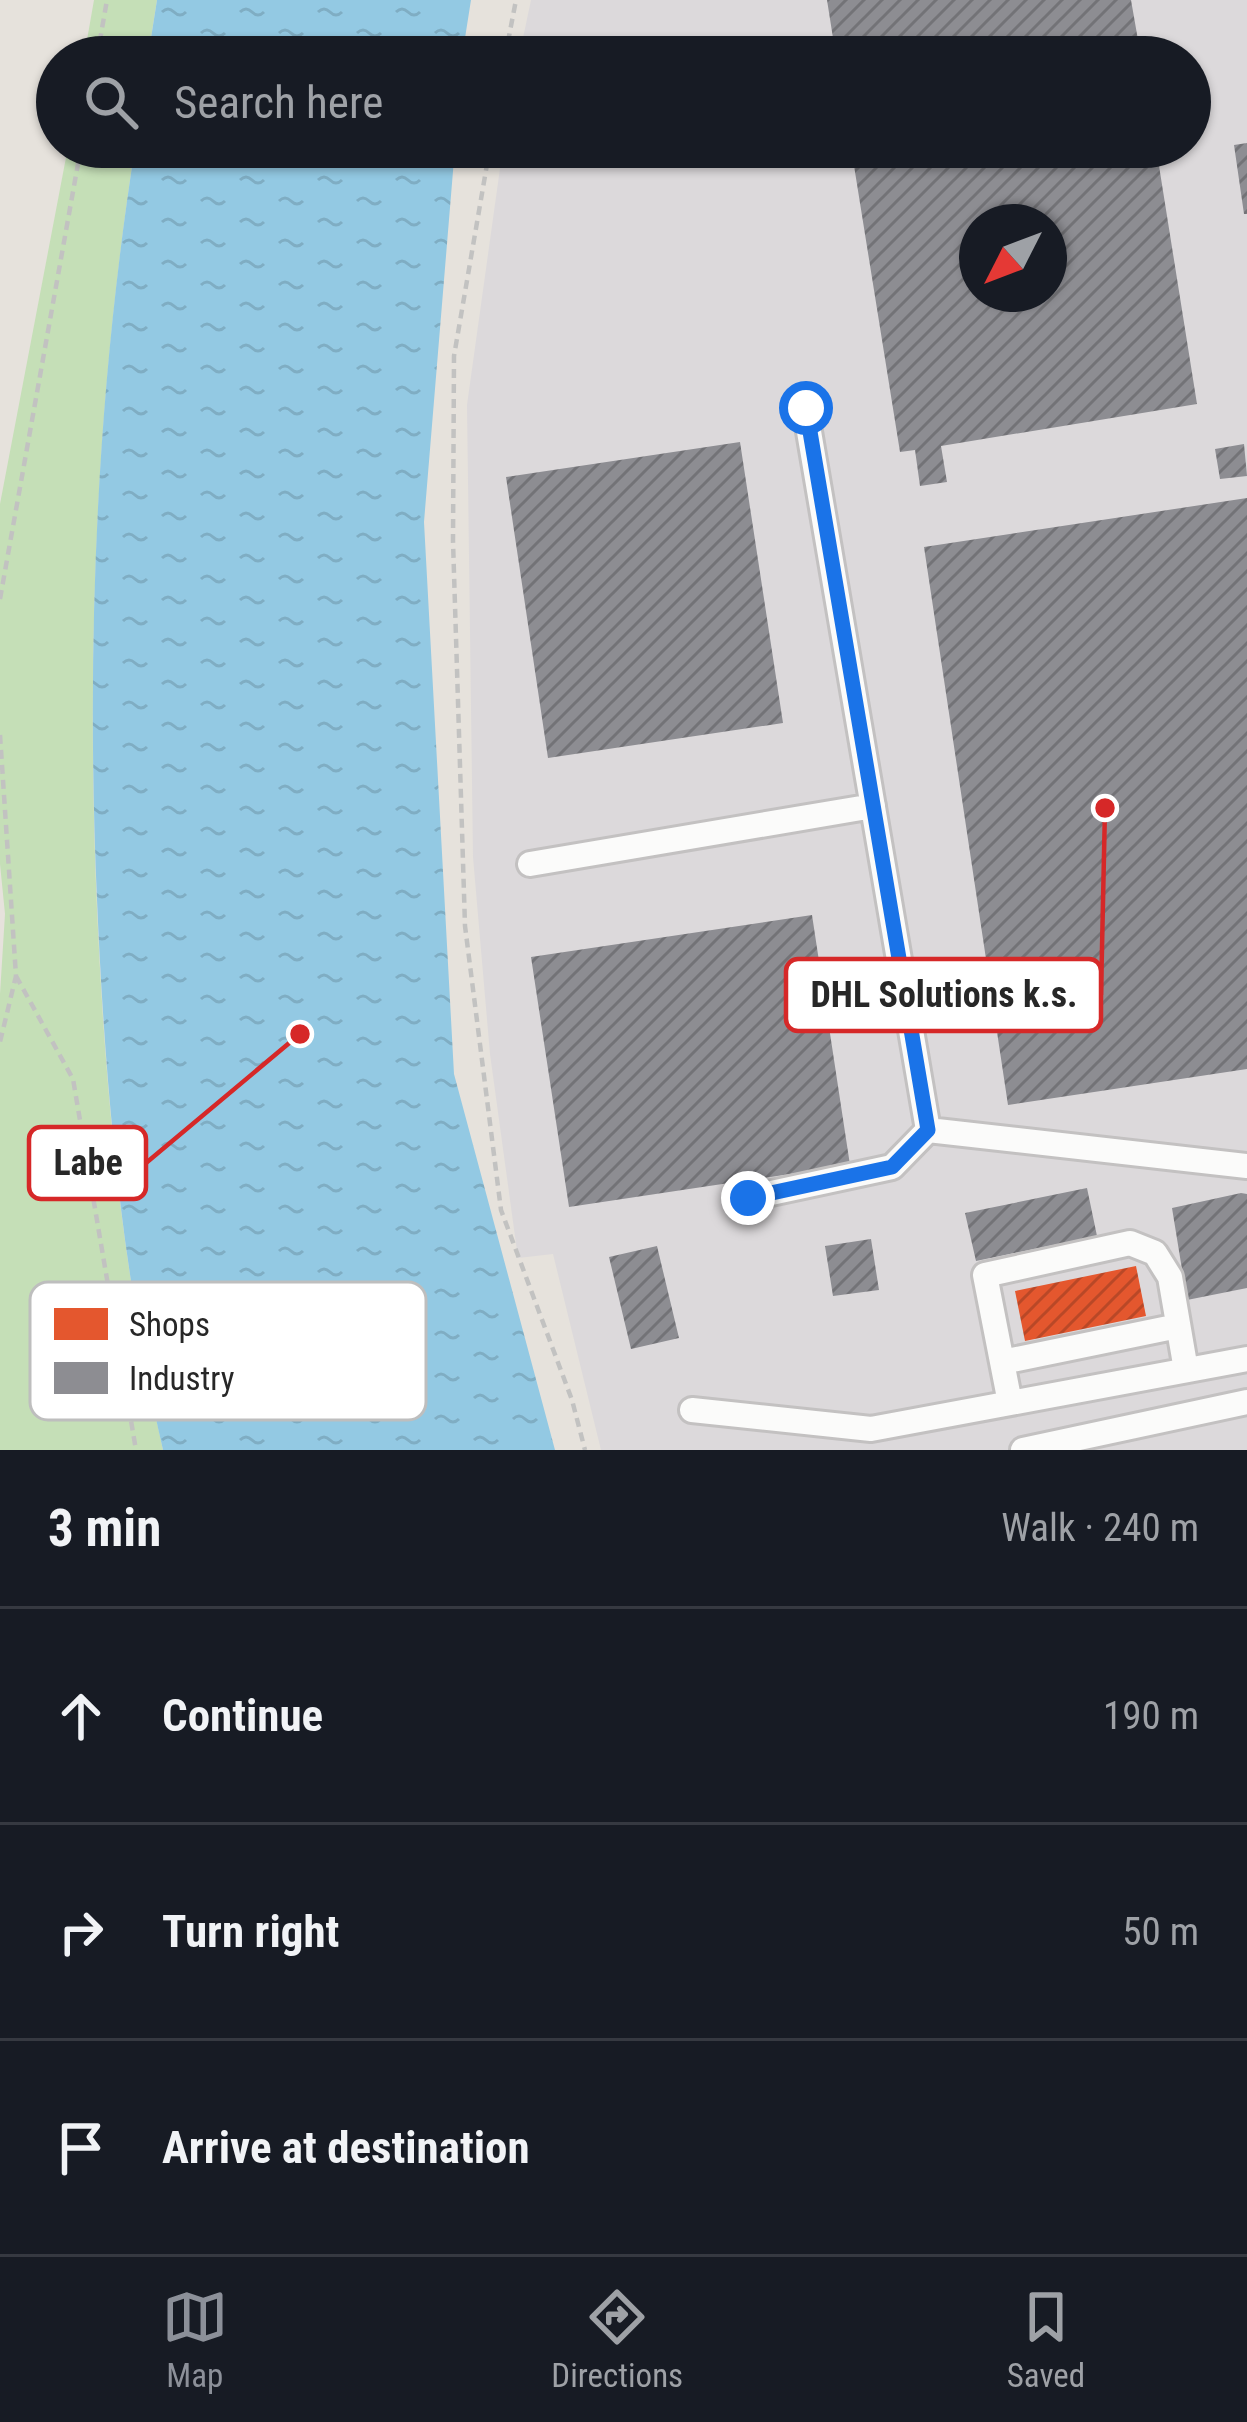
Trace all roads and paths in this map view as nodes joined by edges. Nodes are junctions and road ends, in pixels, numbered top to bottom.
1 (107, 0) edge
2 (516, 0) edge
3 (101, 36) edge
4 (509, 36) edge
5 (76, 168) edge
6 (486, 168) edge
7 (806, 408) dead end
8 (0, 599) edge
9 (0, 735) edge
10 (873, 806) junction
11 (530, 864) dead end
12 (16, 976) junction
13 (0, 1042) edge
14 (928, 1130) junction
15 (1247, 1166) edge
16 (748, 1198) dead end
17 (107, 1282) edge
18 (1178, 1326) junction
19 (1247, 1358) edge
20 (1002, 1362) junction
21 (1186, 1370) junction
22 (1247, 1402) edge
23 (1010, 1403) junction
24 (692, 1411) dead end
25 (131, 1420) edge
26 (136, 1450) edge
27 (585, 1450) edge
28 (1022, 1450) edge

1 - 3 path
2 - 4 path
5 - 8 path
6 - 27 path
7 - 10 lane
9 - 12 path
10 - 11 lane
10 - 14 lane
12 - 13 path
12 - 17 path
14 - 15 lane
14 - 16 lane
18 - 20 lane
18 - 20 lane
18 - 21 lane
19 - 21 lane
20 - 23 lane
21 - 23 lane
22 - 28 lane
23 - 24 lane
25 - 26 path

